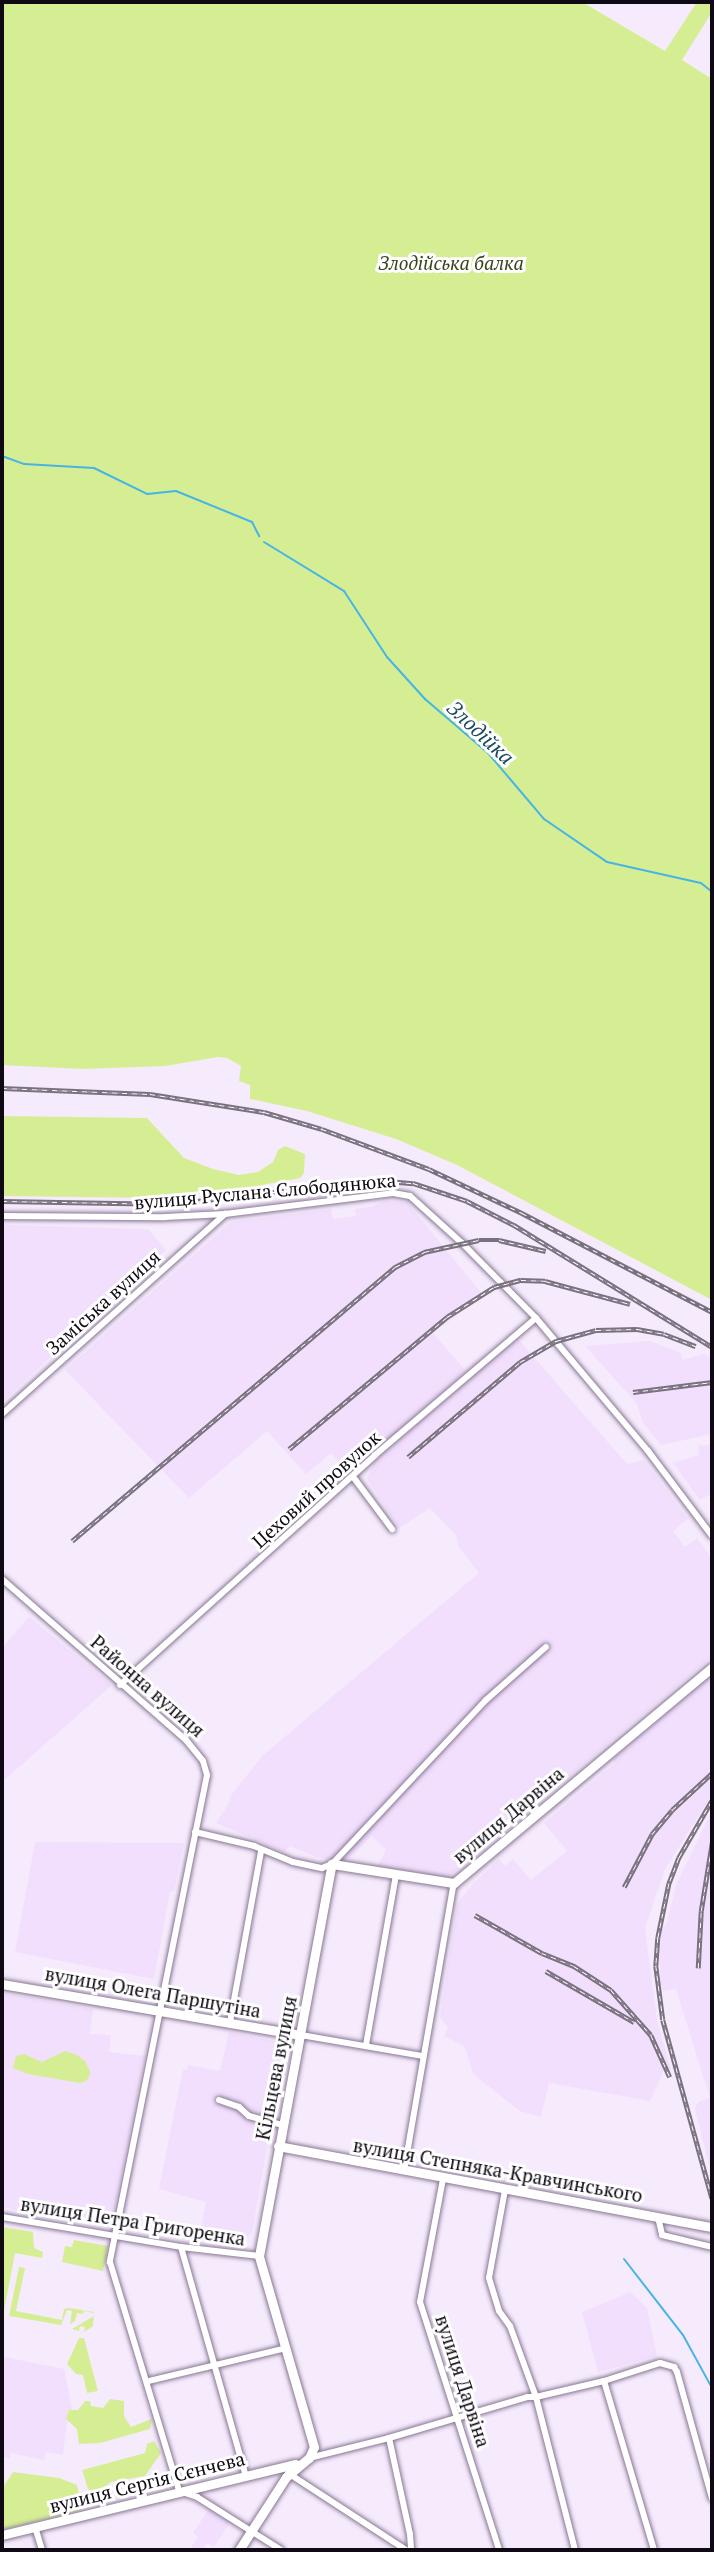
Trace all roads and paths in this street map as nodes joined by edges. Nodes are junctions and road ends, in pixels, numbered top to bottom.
1 (225, 1214) junction
2 (2, 1216) edge
3 (536, 1318) junction
4 (2, 1414) edge
5 (354, 1478) junction
6 (392, 1529) dead end
7 (712, 1536) edge
8 (2, 1579) edge
9 (546, 1647) dead end
10 (712, 1667) edge
11 (120, 1685) junction
12 (195, 1832) junction
13 (261, 1851) junction
14 (332, 1864) junction
15 (396, 1875) junction
16 (454, 1883) junction
17 (2, 1984) edge
18 (161, 2011) junction
19 (230, 2022) junction
20 (301, 2035) junction
21 (366, 2045) junction
22 (423, 2056) junction
23 (219, 2099) dead end
24 (282, 2125) junction
25 (278, 2146) junction
26 (404, 2171) junction
27 (443, 2179) junction
28 (505, 2190) junction
29 (2, 2217) edge
30 (658, 2217) junction
31 (712, 2227) edge
32 (116, 2236) junction
33 (181, 2247) junction
34 (712, 2247) edge
35 (260, 2256) junction
36 (286, 2348) junction
37 (215, 2365) junction
38 (149, 2381) junction
39 (604, 2381) junction
40 (536, 2398) junction
41 (458, 2418) junction
42 (389, 2438) junction
43 (305, 2461) junction
44 (288, 2473) junction
45 (246, 2476) junction
46 (179, 2491) junction
47 (712, 2498) edge
48 (35, 2527) junction
49 (251, 2531) junction
50 (2, 2535) edge
51 (42, 2550) edge
52 (239, 2550) edge
53 (281, 2550) edge
54 (409, 2550) edge
55 (499, 2550) edge
56 (575, 2550) edge
57 (653, 2550) edge

1 - 2 street, вулиця Руслана Слободянюка
1 - 3 street, вулиця Руслана Слободянюка
1 - 4 street, Заміська вулиця
3 - 5 street, Цеховий провулок
3 - 7 street, вулиця Руслана Слободянюка
5 - 6 street
5 - 11 street, Цеховий провулок
8 - 11 street, Районна вулиця
9 - 14 street
10 - 16 street, вулиця Дарвіна
11 - 12 street, Районна вулиця
12 - 13 street
12 - 18 street, Районна вулиця
13 - 14 street
13 - 19 street
14 - 15 street
14 - 20 street, Кільцева вулиця
15 - 16 street
15 - 21 street
16 - 22 street, вулиця Дарвіна
17 - 18 street, вулиця Олега Паршутіна
18 - 19 street, вулиця Олега Паршутіна
18 - 32 street, Районна вулиця
19 - 20 street, вулиця Олега Паршутіна
20 - 21 street, вулиця Олега Паршутіна
20 - 24 street, Кільцева вулиця
21 - 22 street, вулиця Олега Паршутіна
22 - 26 street, вулиця Дарвіна
23 - 24 street
24 - 25 street, Кільцева вулиця
25 - 26 street, вулиця Степняка-Кравчинського
25 - 35 street, Кільцева вулиця
26 - 27 street, вулиця Степняка-Кравчинського
27 - 28 street, вулиця Степняка-Кравчинського
27 - 41 street, вулиця Дарвіна
28 - 30 street, вулиця Степняка-Кравчинського
28 - 40 street
29 - 32 street, вулиця Петра Григоренка
30 - 31 street, вулиця Степняка-Кравчинського
30 - 34 street
32 - 33 street, вулиця Петра Григоренка
32 - 38 street, Районна вулиця
33 - 35 street, вулиця Петра Григоренка
33 - 37 street
35 - 36 street, Кільцева вулиця
36 - 37 street
36 - 43 street, Кільцева вулиця
37 - 38 street
37 - 45 street
38 - 46 street, Районна вулиця
39 - 40 street, вулиця Сергія Сєнчева
39 - 47 street, вулиця Сергія Сєнчева
39 - 57 street
40 - 41 street, вулиця Сергія Сєнчева
40 - 56 street
41 - 42 street, вулиця Сергія Сєнчева
41 - 55 street, вулиця Дарвіна
42 - 43 street, вулиця Сергія Сєнчева
42 - 54 street
43 - 44 street
43 - 45 street, вулиця Сергія Сєнчева
44 - 49 street
44 - 54 street
45 - 46 street, вулиця Сергія Сєнчева
46 - 48 street, вулиця Сергія Сєнчева
46 - 49 street
48 - 50 street, вулиця Сергія Сєнчева
48 - 51 street
49 - 52 street
49 - 53 street

